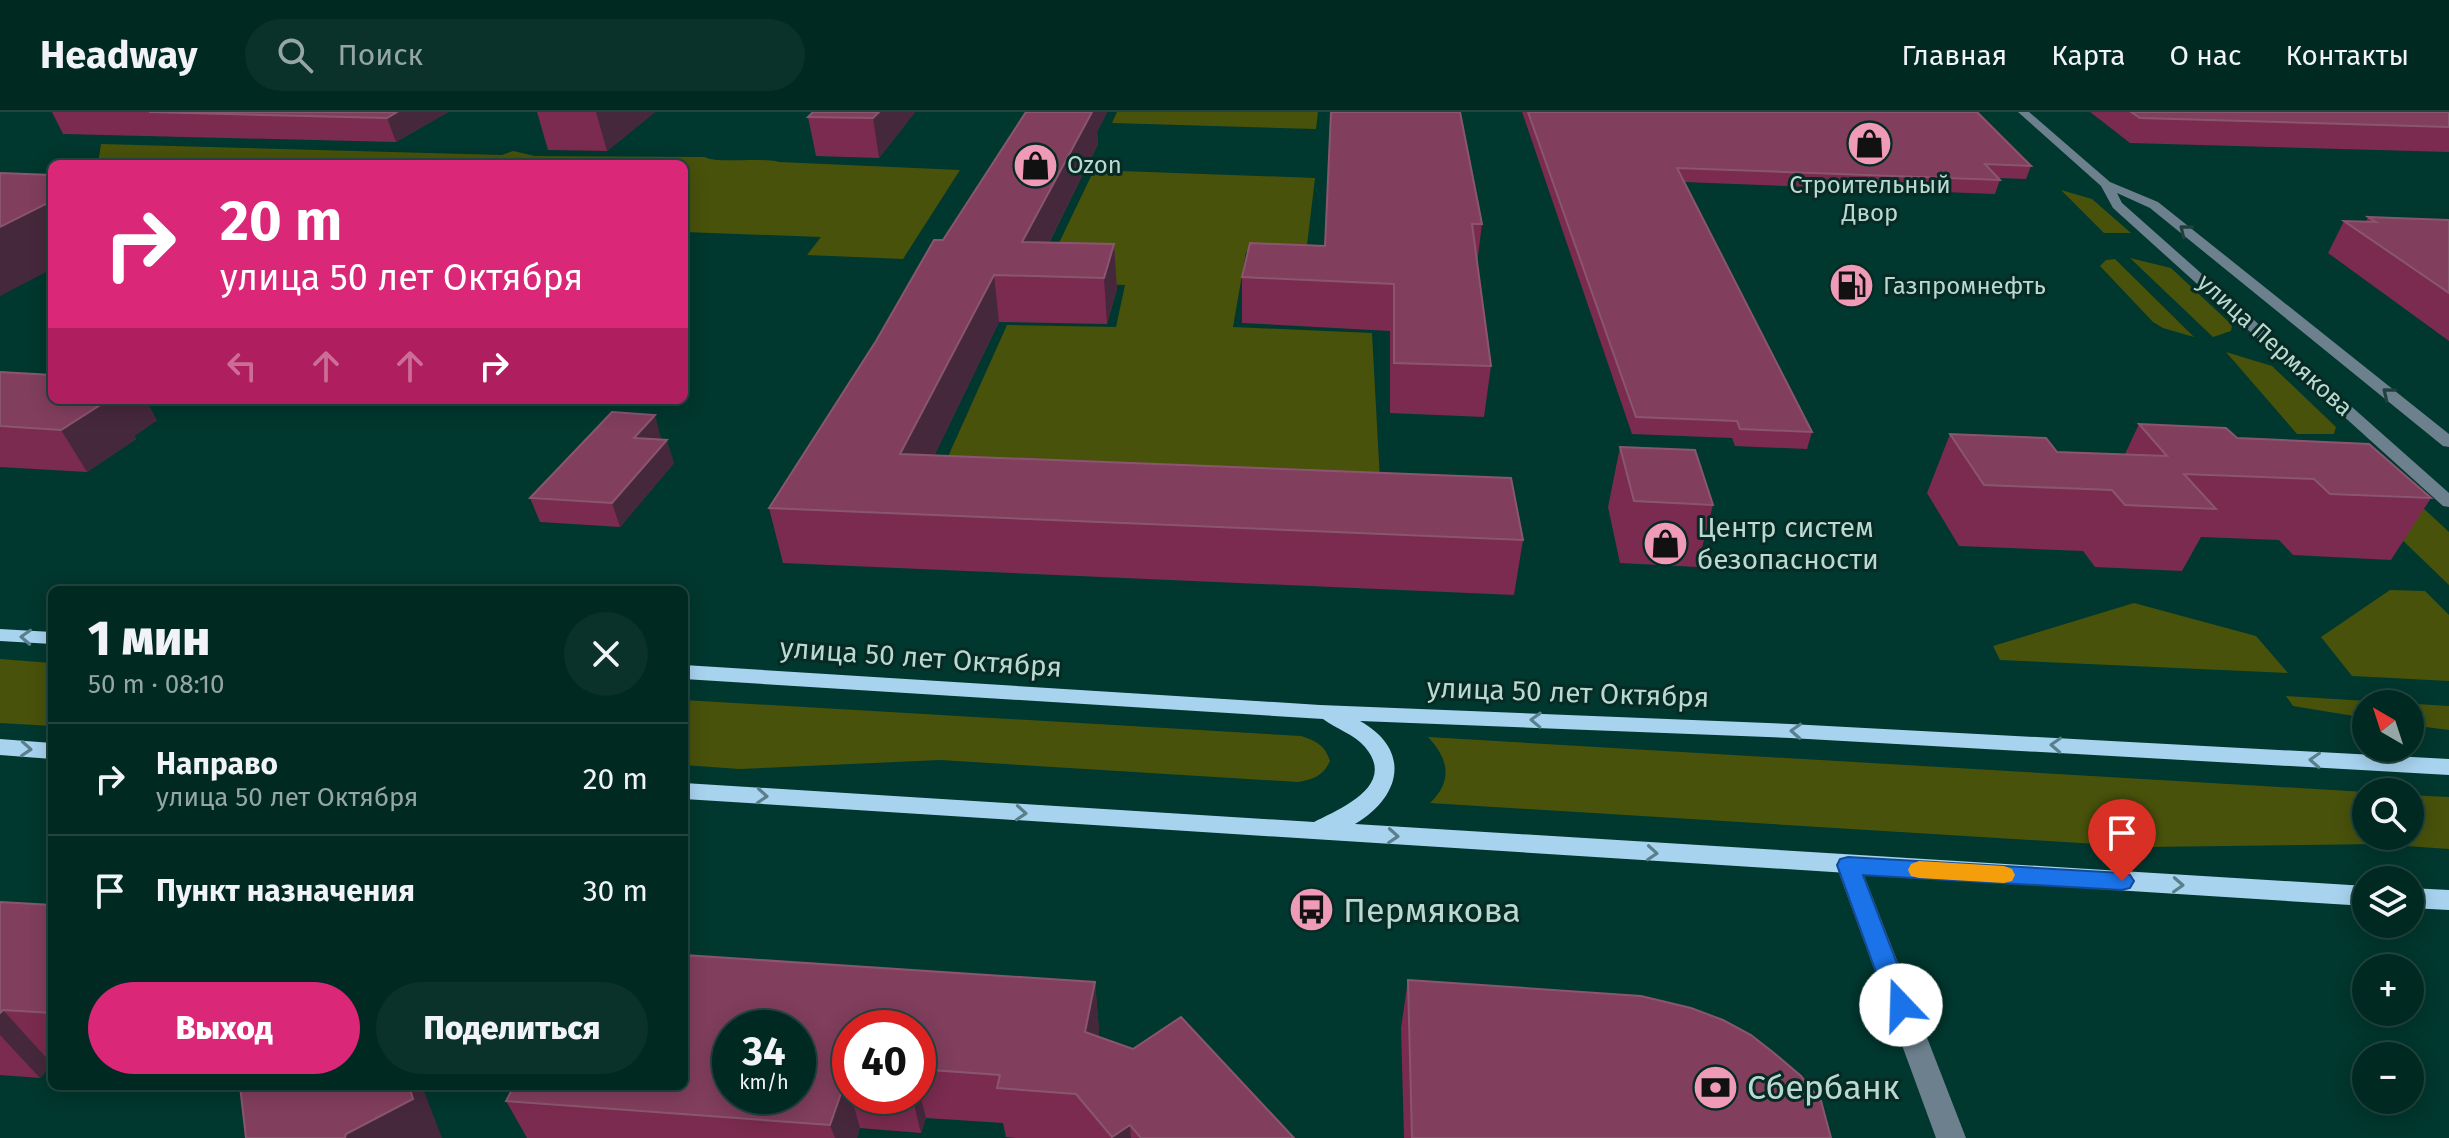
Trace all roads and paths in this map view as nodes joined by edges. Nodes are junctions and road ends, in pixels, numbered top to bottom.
1 (2023, 112) edge
2 (2106, 184) junction
3 (2449, 442) edge
4 (2449, 502) edge
5 (0, 635) edge
6 (48, 638) edge
7 (688, 672) edge
8 (1320, 712) junction
9 (0, 747) edge
10 (48, 751) edge
11 (2449, 767) edge
12 (688, 791) edge
13 (1308, 831) junction
14 (1848, 865) junction
15 (2352, 895) edge
16 (2424, 899) edge
17 (2449, 900) edge
18 (1951, 1138) edge

1 - 2 street, улица Пермякова
3 -> 2 street, улица Пермякова
2 - 4 street, улица Пермякова
6 -> 5 main road
7 - 8 main road, улица 50 лет Октября
11 -> 8 main road, улица 50 лет Октября
8 - 13 main road
9 -> 10 main road
12 -> 13 main road
13 -> 14 main road
14 -> 15 main road
14 - 18 street
16 - 17 main road

